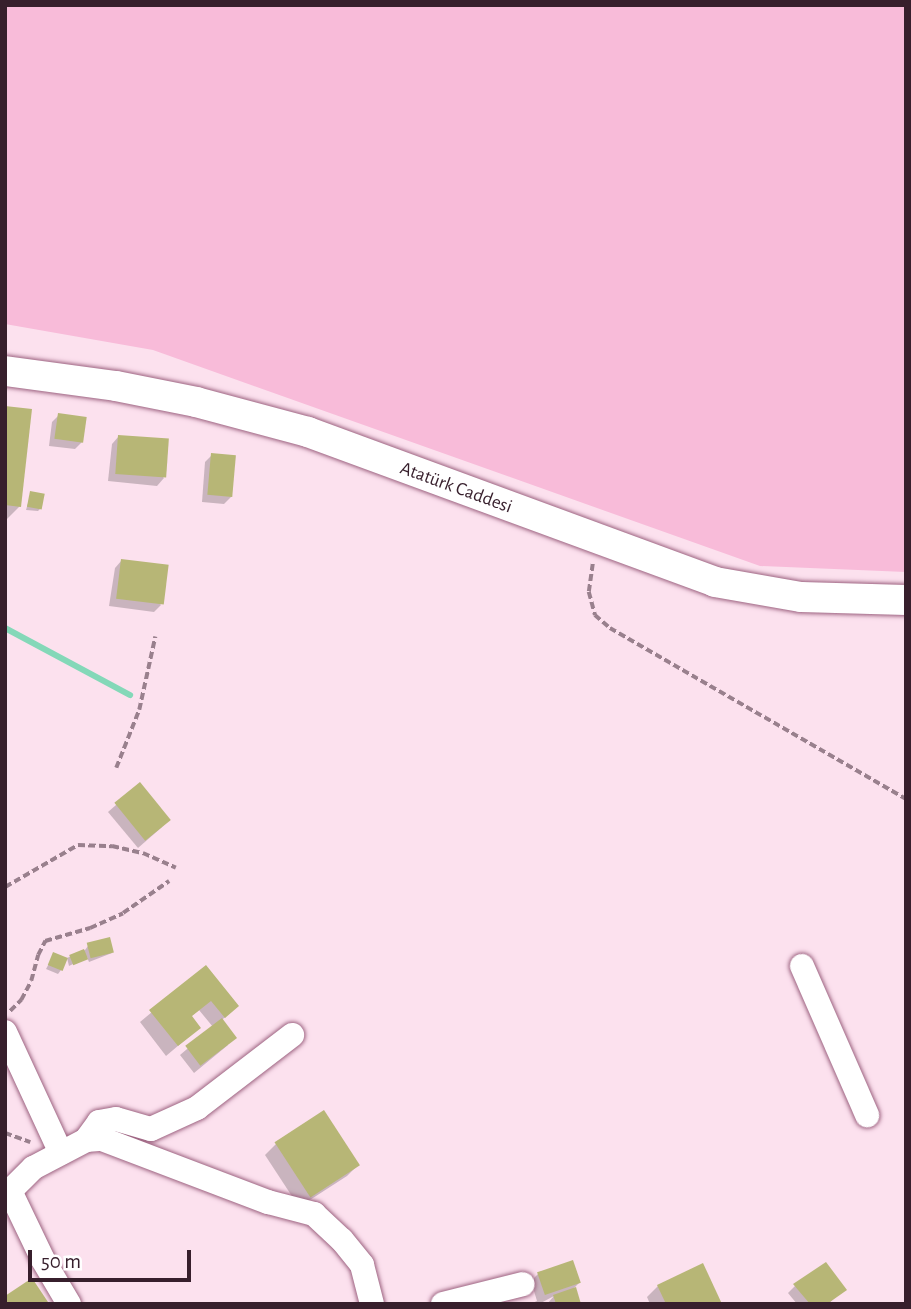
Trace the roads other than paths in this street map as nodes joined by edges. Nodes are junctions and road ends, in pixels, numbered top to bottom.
1 (5, 371) edge
2 (906, 600) edge
3 (803, 966) dead end
4 (5, 1032) edge
5 (292, 1035) dead end
6 (867, 1115) dead end
7 (86, 1140) junction
8 (61, 1153) junction
9 (8, 1194) edge
10 (523, 1284) dead end
11 (69, 1304) edge
12 (372, 1304) edge
13 (443, 1304) edge

1 - 2 street, Atatürk Caddesi
3 - 6 street
4 - 8 street
5 - 7 street
7 - 8 street
7 - 12 street
8 - 9 street
9 - 11 street
10 - 13 street

